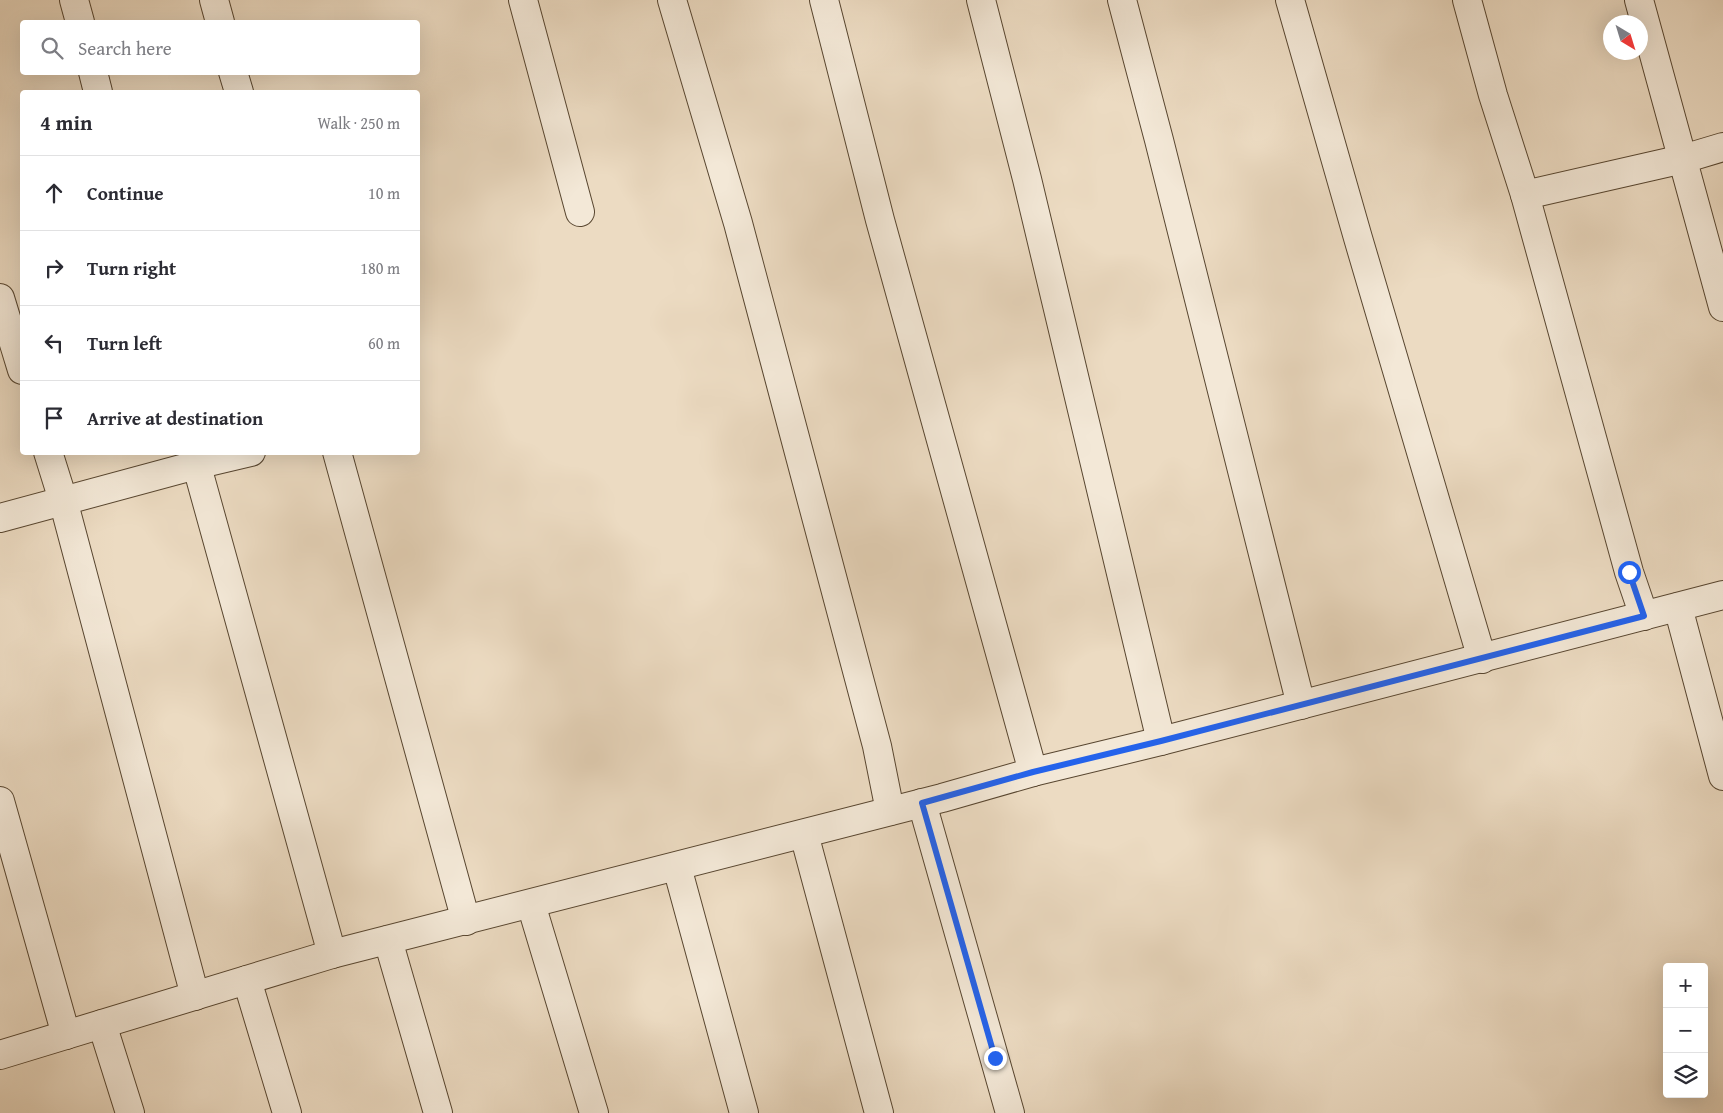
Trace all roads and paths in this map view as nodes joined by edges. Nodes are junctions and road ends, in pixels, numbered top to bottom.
1 (74, 0) edge
2 (214, 0) edge
3 (523, 0) edge
4 (672, 0) edge
5 (824, 0) edge
6 (981, 0) edge
7 (1122, 0) edge
8 (1290, 0) edge
9 (1467, 0) edge
10 (1640, 0) edge
11 (79, 20) edge
12 (219, 20) edge
13 (94, 75) edge
14 (234, 75) edge
15 (98, 90) edge
16 (238, 90) edge
17 (1723, 147) edge
18 (1682, 159) junction
19 (1525, 195) junction
20 (580, 212) dead end
21 (0, 298) edge
22 (1723, 307) edge
23 (20, 363) edge
24 (49, 455) edge
25 (227, 455) edge
26 (338, 455) edge
27 (195, 459) edge
28 (64, 500) junction
29 (0, 518) edge
30 (1723, 595) edge
31 (1678, 607) junction
32 (1644, 616) junction
33 (1482, 658) junction
34 (1301, 705) junction
35 (1161, 741) junction
36 (1033, 772) junction
37 (1723, 776) edge
38 (0, 801) edge
39 (922, 803) junction
40 (890, 811) junction
41 (804, 834) junction
42 (677, 866) junction
43 (531, 904) junction
44 (466, 921) junction
45 (388, 940) junction
46 (332, 954) junction
47 (247, 980) junction
48 (195, 996) junction
49 (102, 1024) junction
50 (66, 1035) junction
51 (0, 1055) edge
52 (130, 1113) edge
53 (287, 1113) edge
54 (438, 1113) edge
55 (594, 1113) edge
56 (744, 1113) edge
57 (880, 1113) edge
58 (1010, 1113) edge

1 - 11 street
2 - 12 street
3 - 20 street
4 - 40 street
5 - 36 street
6 - 35 street
7 - 34 street
8 - 33 street
9 - 19 street
10 - 18 street
13 - 15 street
14 - 16 street
17 - 18 street
18 - 19 street
18 - 22 street
19 - 32 street
21 - 23 street
24 - 28 street
25 - 27 street
26 - 44 street
27 - 28 street
27 - 46 street
28 - 29 street
28 - 48 street
30 - 31 street
31 - 32 street
31 - 37 street
32 - 33 street
33 - 34 street
34 - 35 street
35 - 36 street
36 - 39 street
38 - 50 street
39 - 40 street
39 - 58 street
40 - 41 street
41 - 42 street
41 - 57 street
42 - 43 street
42 - 56 street
43 - 44 street
43 - 55 street
44 - 45 street
45 - 46 street
45 - 54 street
46 - 47 street
47 - 48 street
47 - 53 street
48 - 49 street
49 - 50 street
49 - 52 street
50 - 51 street

